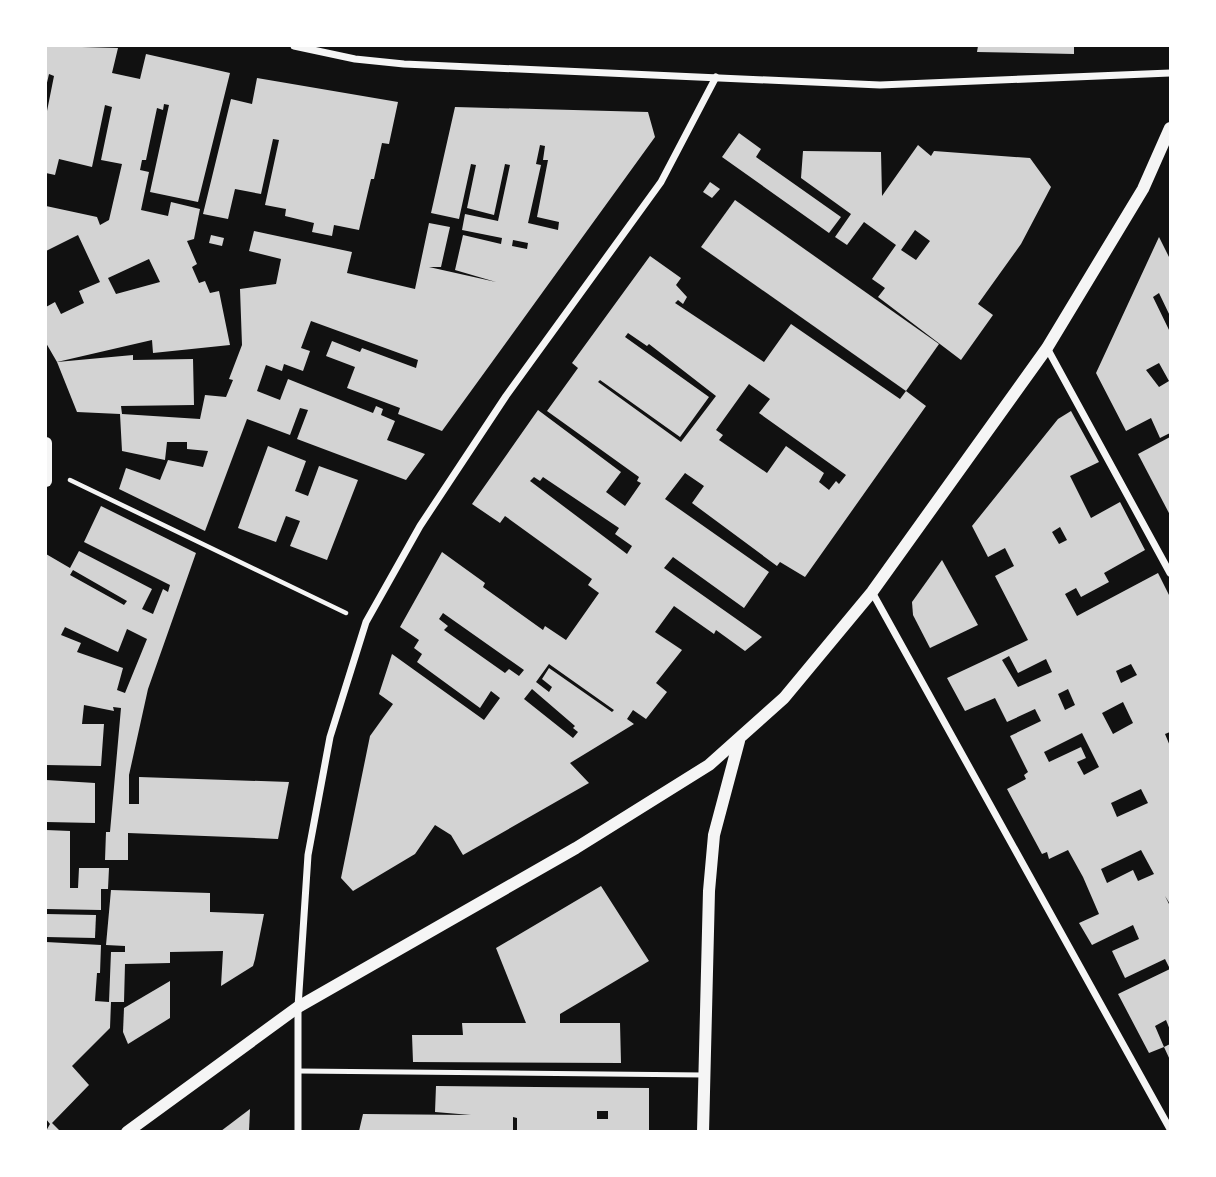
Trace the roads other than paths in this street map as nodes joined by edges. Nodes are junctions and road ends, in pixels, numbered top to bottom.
1 (294, 46) edge
2 (1171, 74) edge
3 (716, 77) junction
4 (1171, 128) edge
5 (1047, 348) junction
6 (46, 443) edge
7 (47, 475) edge
8 (1171, 573) edge
9 (872, 592) junction
10 (739, 741) junction
11 (298, 1007) junction
12 (298, 1071) junction
13 (703, 1075) junction
14 (1171, 1129) edge
15 (127, 1132) edge
16 (298, 1132) edge
17 (703, 1132) edge

1 - 3 street
2 - 3 street
3 - 11 street
4 - 5 street
5 - 8 street
5 - 9 street
6 - 7 street
9 - 10 street
9 - 14 street
10 - 11 street
10 - 13 street
11 - 12 street
11 - 15 street
12 - 13 lane
12 - 16 street
13 - 17 street

